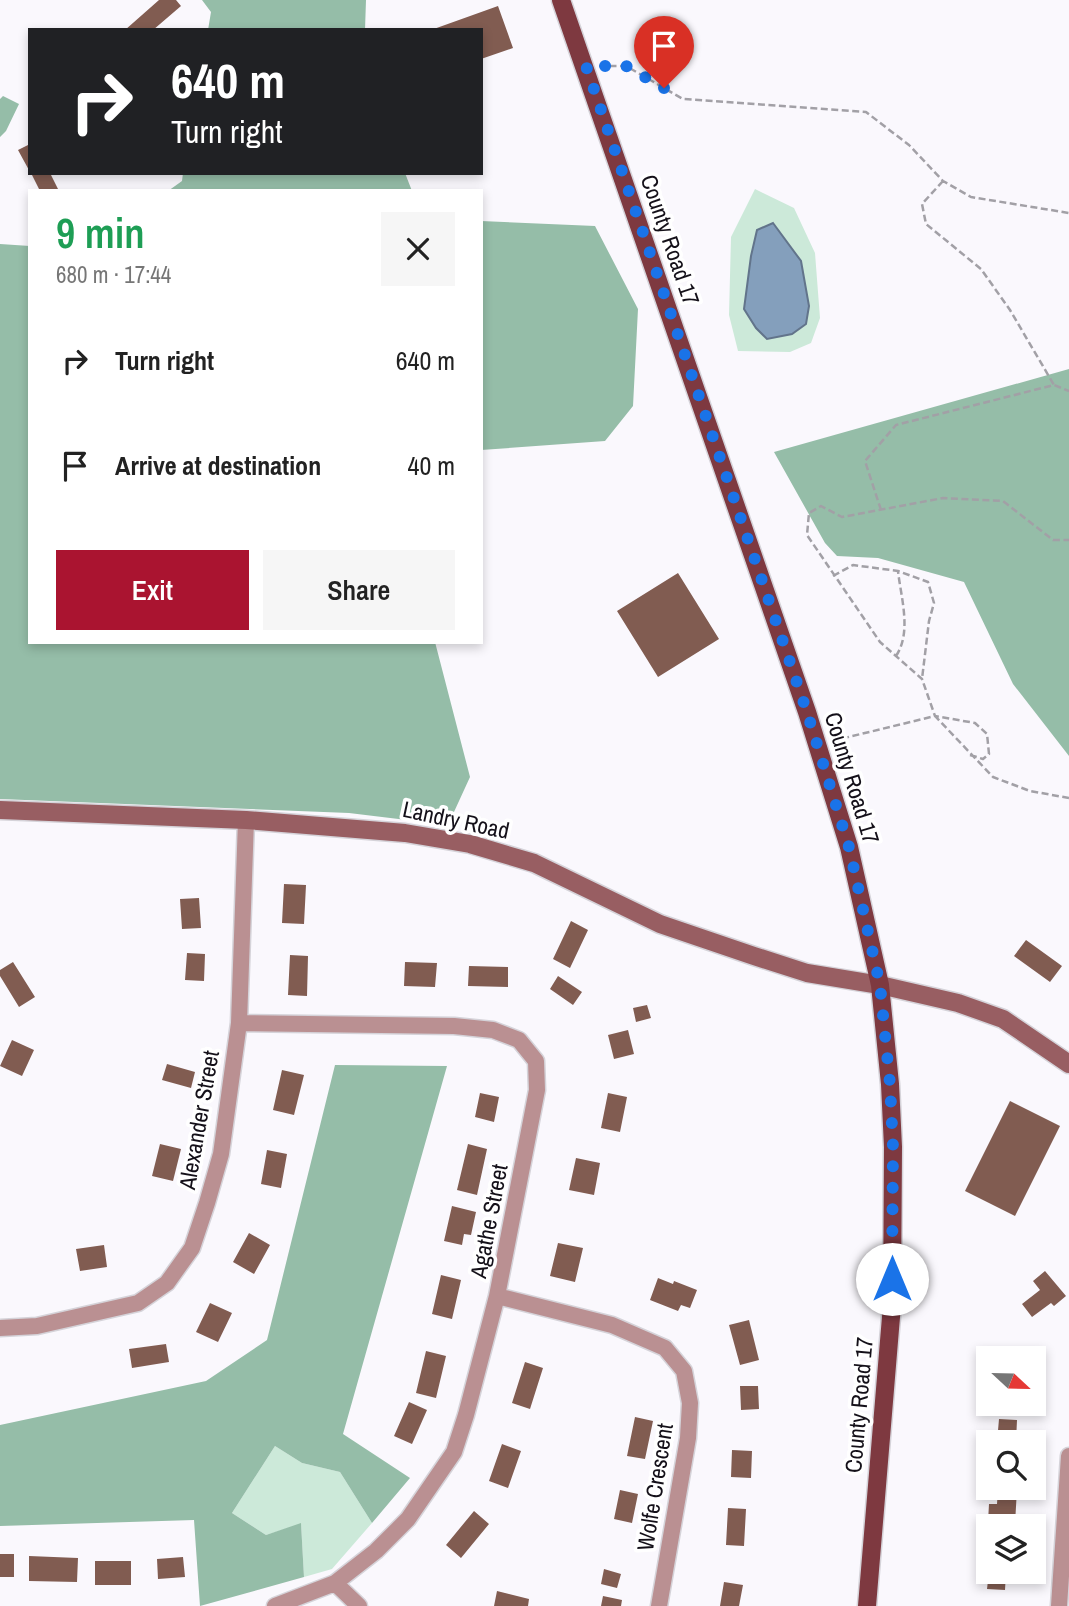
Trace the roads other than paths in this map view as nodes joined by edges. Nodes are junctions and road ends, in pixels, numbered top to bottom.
1 (561, 0) edge
2 (0, 810) edge
3 (246, 820) junction
4 (880, 985) junction
5 (239, 1023) junction
6 (1069, 1064) edge
7 (497, 1296) junction
8 (0, 1328) edge
9 (1069, 1456) edge
10 (335, 1583) junction
11 (275, 1606) edge
12 (359, 1606) edge
13 (659, 1606) edge
14 (867, 1606) edge
15 (1059, 1606) edge

1 - 4 main road, County Road 17
2 - 3 main road, Landry Road
3 - 4 main road, Landry Road
3 - 5 street, Alexander Street
4 - 6 main road, Landry Road
4 - 14 main road, County Road 17
5 - 7 street, Agathe Street
5 - 8 street, Alexander Street
7 - 10 street, Agathe Street
7 - 13 street, Wolfe Crescent
9 - 15 street
10 - 11 street, Agathe Street
10 - 12 street

